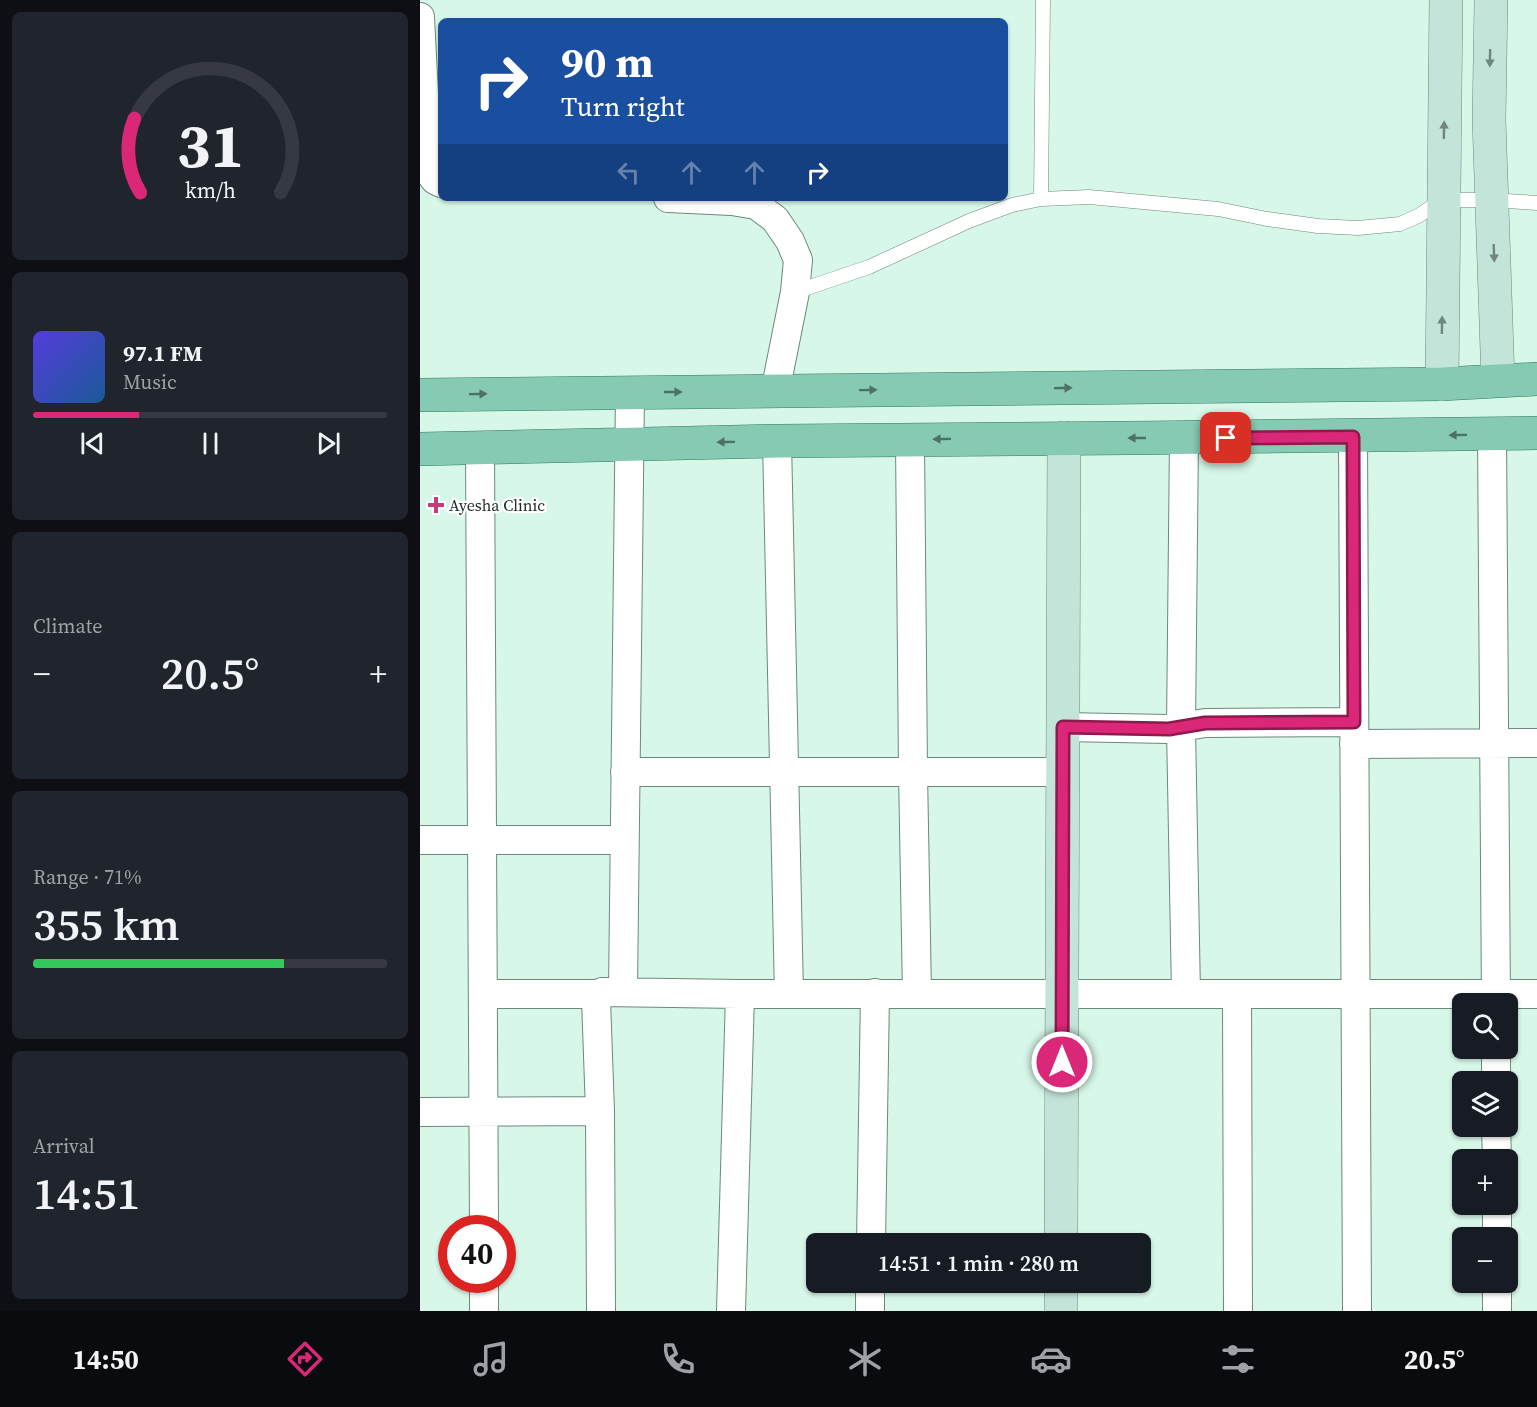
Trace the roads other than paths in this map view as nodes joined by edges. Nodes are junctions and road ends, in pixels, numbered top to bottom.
1 (1043, 0) edge
2 (1446, 0) edge
3 (1491, 0) edge
4 (420, 17) edge
5 (432, 186) edge
6 (1041, 199) junction
7 (1443, 200) junction
8 (1492, 200) junction
9 (732, 201) edge
10 (1537, 203) edge
11 (795, 292) junction
12 (1537, 379) edge
13 (1498, 380) junction
14 (1442, 384) junction
15 (775, 392) junction
16 (630, 393) junction
17 (420, 395) edge
18 (1537, 433) edge
19 (1492, 434) junction
20 (1353, 437) junction
21 (1064, 438) junction
22 (1184, 438) junction
23 (910, 440) junction
24 (777, 441) junction
25 (630, 444) junction
26 (480, 448) junction
27 (420, 449) edge
28 (1063, 727) junction
29 (1181, 728) junction
30 (1354, 733) junction
31 (1495, 743) junction
32 (1537, 743) edge
33 (625, 772) junction
34 (783, 772) junction
35 (913, 772) junction
36 (1063, 772) junction
37 (420, 840) edge
38 (482, 840) junction
39 (624, 840) junction
40 (610, 993) junction
41 (875, 993) junction
42 (1496, 993) edge
43 (483, 994) junction
44 (740, 994) junction
45 (789, 994) junction
46 (917, 994) junction
47 (1062, 994) junction
48 (1186, 994) junction
49 (1237, 994) junction
50 (1355, 994) junction
51 (1537, 994) edge
52 (1518, 996) edge
53 (1452, 997) edge
54 (600, 1111) junction
55 (420, 1112) edge
56 (483, 1112) junction
57 (484, 1215) edge
58 (871, 1233) edge
59 (1061, 1233) edge
60 (484, 1293) edge
61 (870, 1293) edge
62 (1061, 1293) edge
63 (1497, 1293) edge
64 (484, 1311) edge
65 (601, 1311) edge
66 (731, 1311) edge
67 (870, 1311) edge
68 (1061, 1311) edge
69 (1238, 1311) edge
70 (1357, 1311) edge
71 (1497, 1311) edge

1 - 6 lane
7 -> 2 street
3 -> 8 street
4 - 5 street
6 - 7 lane
6 - 11 lane
7 - 8 lane
14 -> 7 street
8 - 10 lane
8 -> 13 street
9 - 11 street
11 - 15 street
12 - 13 main road
13 - 14 main road
15 -> 14 main road
16 -> 15 main road
17 -> 16 main road
16 - 25 street
18 - 19 main road
19 -> 20 main road
19 - 31 street
20 - 22 main road
20 - 30 street
22 -> 21 main road
21 -> 23 main road
21 - 28 street
22 - 29 street
23 - 24 main road
23 - 35 street
24 -> 25 main road
24 - 34 street
25 - 26 main road
25 - 33 street
26 - 27 main road
26 - 38 street
28 - 29 street
28 - 36 street
29 - 30 street
29 - 48 street
30 - 31 street
30 - 50 street
31 - 32 street
31 - 42 street
33 - 34 street
33 - 39 street
34 - 35 street
34 - 45 street
35 - 36 street
35 - 46 street
36 - 47 street
37 - 38 street
38 - 39 street
38 - 43 street
39 - 40 street
40 - 43 street
40 - 44 street
40 - 54 street
41 - 45 street
41 - 46 street
41 - 58 street
43 - 56 street
44 - 45 street
44 - 66 street
46 - 47 street
47 - 48 street
47 - 59 street
48 - 49 street
49 - 50 street
49 - 69 street
50 - 53 street
50 - 70 street
51 - 52 street
54 - 56 street
54 - 65 street
55 - 56 street
56 - 57 street
60 - 64 street
61 - 67 street
62 - 68 street
63 - 71 street

